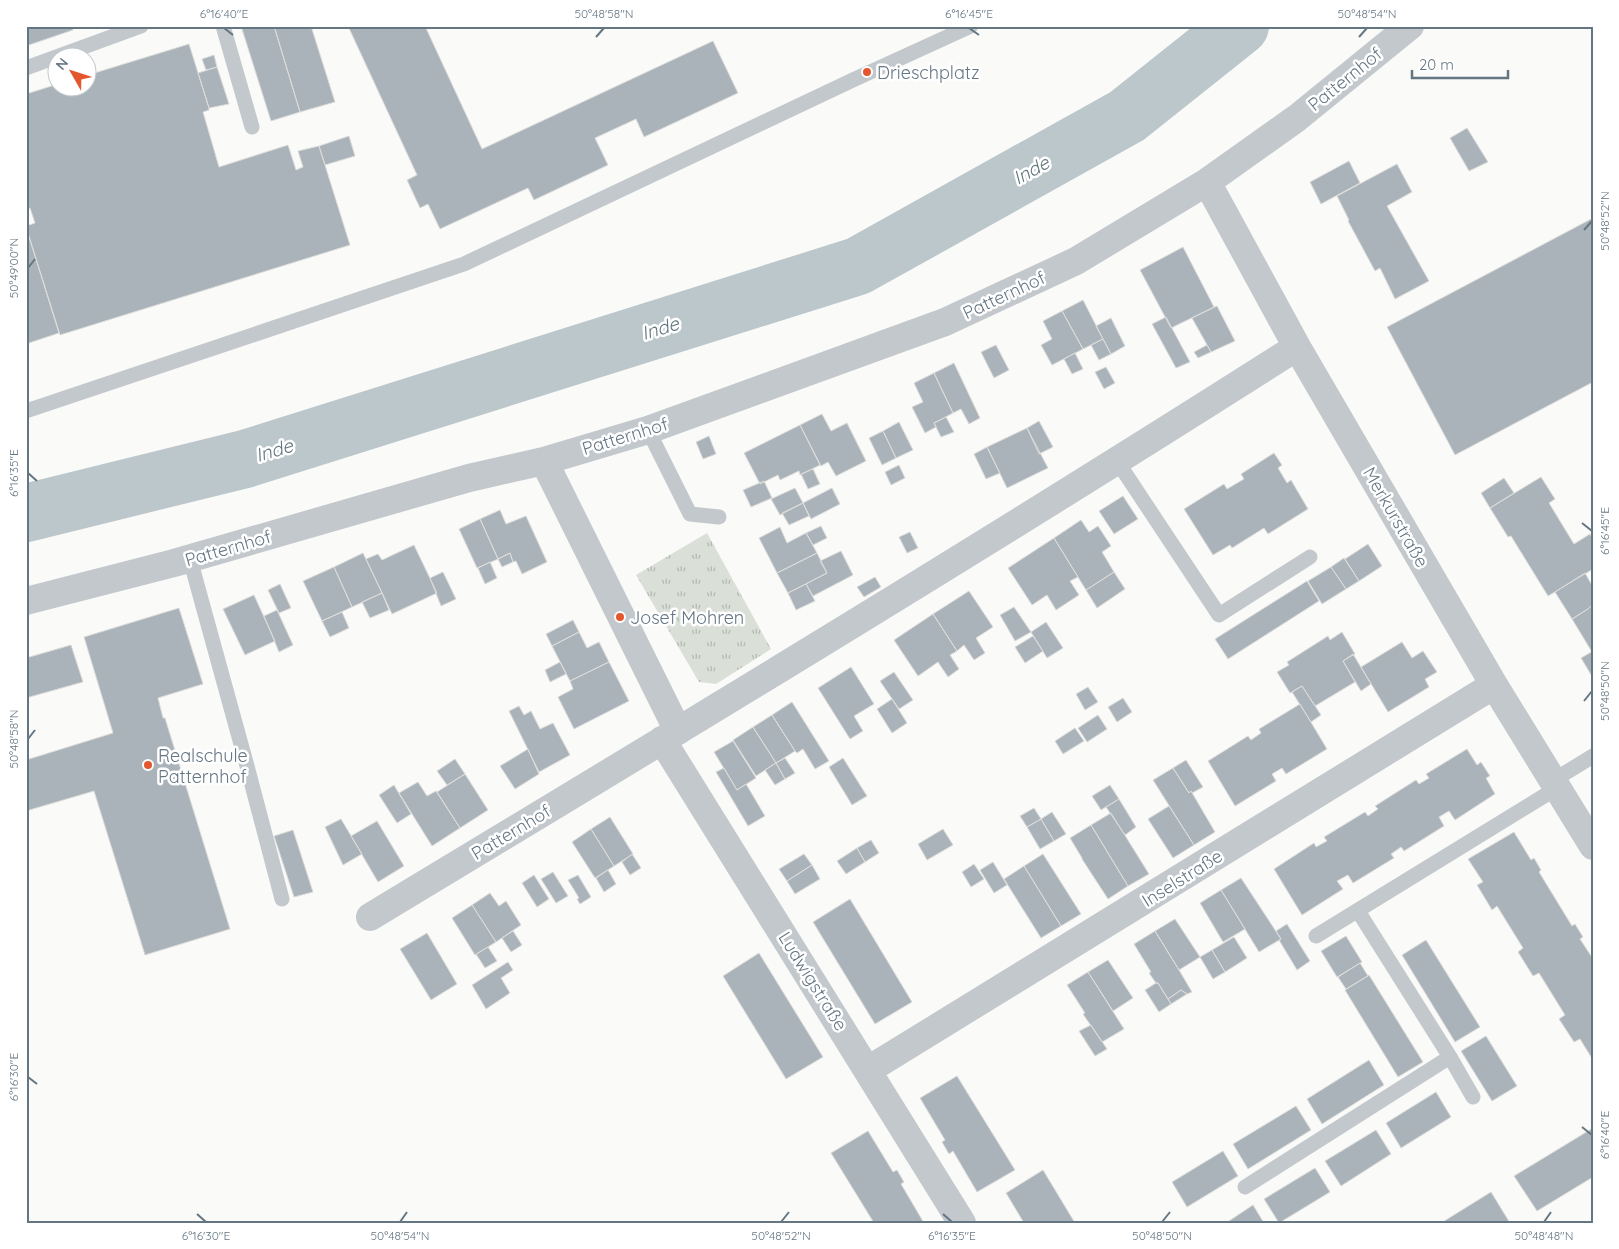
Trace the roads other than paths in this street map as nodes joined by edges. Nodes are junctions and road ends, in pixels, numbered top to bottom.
1 (141, 26) edge
2 (223, 26) edge
3 (971, 26) edge
4 (1410, 26) edge
5 (26, 68) edge
6 (252, 126) dead end
7 (1207, 182) junction
8 (1297, 347) junction
9 (26, 411) edge
10 (648, 430) junction
11 (544, 461) junction
12 (1117, 461) junction
13 (719, 517) dead end
14 (1310, 557) dead end
15 (190, 559) junction
16 (26, 602) edge
17 (1494, 685) junction
18 (670, 736) junction
19 (1593, 756) edge
20 (1554, 785) junction
21 (1593, 846) edge
22 (282, 899) dead end
23 (1358, 911) junction
24 (370, 917) dead end
25 (1316, 936) dead end
26 (1450, 1057) junction
27 (868, 1070) junction
28 (1473, 1097) dead end
29 (1245, 1187) dead end
30 (962, 1223) edge

1 - 5 lane
2 - 6 lane
3 - 9 lane
4 - 7 street, Patternhof
7 - 8 street, Merkurstraße
7 - 10 street, Patternhof
8 - 12 street, Patternhof
8 - 17 street, Merkurstraße
10 - 11 street, Patternhof
10 - 13 lane
11 - 15 street, Patternhof
11 - 18 street
12 - 14 lane
12 - 18 street, Patternhof
15 - 16 street, Patternhof
15 - 22 lane
17 - 20 street, Merkurstraße
17 - 27 street, Inselstraße
18 - 24 street, Patternhof
18 - 27 street, Ludwigstraße
19 - 20 lane
20 - 21 street, Merkurstraße
20 - 23 lane
23 - 25 lane
23 - 26 lane
26 - 28 lane
26 - 29 lane
27 - 30 street, Ludwigstraße

